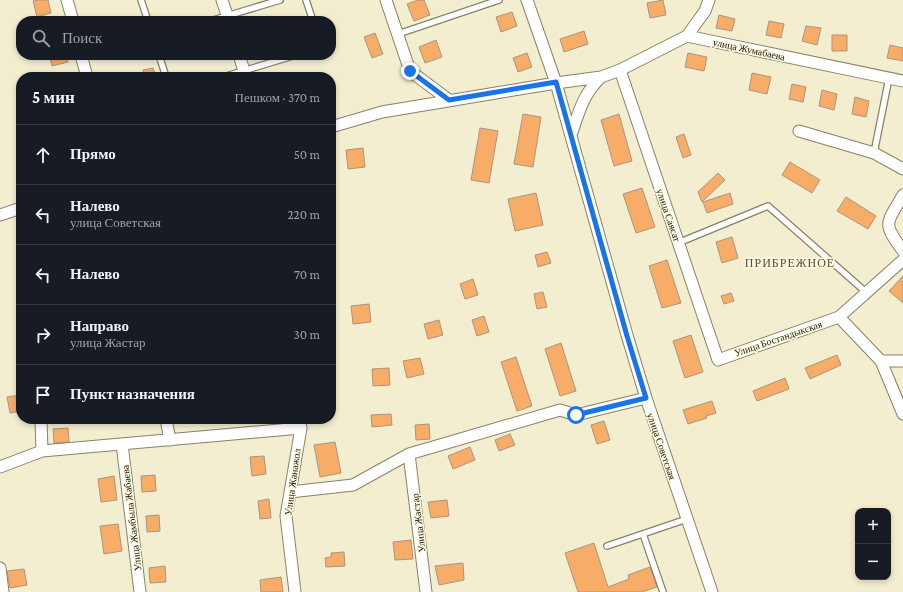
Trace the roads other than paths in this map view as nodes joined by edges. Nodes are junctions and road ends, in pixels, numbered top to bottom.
1 (67, 0) edge
2 (142, 0) edge
3 (222, 0) edge
4 (280, 0) edge
5 (306, 0) edge
6 (386, 0) edge
7 (499, 0) edge
8 (527, 0) edge
9 (709, 0) edge
10 (72, 16) edge
11 (147, 16) edge
12 (227, 16) edge
13 (234, 16) edge
14 (311, 16) edge
15 (398, 34) junction
16 (687, 36) junction
17 (82, 60) edge
18 (161, 60) edge
19 (241, 60) edge
20 (283, 60) edge
21 (620, 70) junction
22 (86, 72) edge
23 (164, 72) edge
24 (244, 72) edge
25 (250, 72) edge
26 (601, 77) junction
27 (889, 78) junction
28 (903, 81) edge
29 (556, 82) junction
30 (449, 100) junction
31 (336, 126) edge
32 (799, 131) dead end
33 (571, 135) junction
34 (874, 153) junction
35 (903, 169) edge
36 (903, 195) edge
37 (16, 210) edge
38 (0, 215) edge
39 (678, 243) junction
40 (903, 251) edge
41 (903, 260) edge
42 (867, 293) junction
43 (839, 317) junction
44 (718, 360) joint
45 (881, 361) junction
46 (903, 361) edge
47 (646, 398) junction
48 (903, 414) edge
49 (41, 424) edge
50 (167, 424) edge
51 (292, 424) edge
52 (300, 424) edge
53 (170, 440) junction
54 (122, 444) junction
55 (42, 451) junction
56 (409, 454) junction
57 (0, 467) edge
58 (290, 492) junction
59 (687, 519) junction
60 (643, 534) junction
61 (607, 546) dead end
62 (0, 568) edge
63 (3, 592) edge
64 (140, 592) edge
65 (295, 592) edge
66 (426, 592) edge
67 (663, 592) edge
68 (712, 592) edge

1 - 10 street
2 - 11 lane
3 - 12 street
4 - 13 lane
5 - 14 lane
6 - 15 street
7 - 15 lane
8 - 29 street, улица Советская
9 - 16 street
15 - 30 street
16 - 21 street
16 - 27 street, улица Жумабаева
17 - 22 street
18 - 23 lane
19 - 24 street
20 - 25 lane
21 - 26 street
21 - 39 street, улица Саясат
26 - 29 street
26 - 33 street
27 - 28 street, улица Жумабаева
27 - 34 lane
29 - 30 street
29 - 33 street, улица Советская
30 - 31 street
32 - 34 street
33 - 47 street, улица Советская
34 - 35 street
36 - 40 street
37 - 38 street
39 - 42 lane
39 - 44 street, улица Саясат
41 - 42 street, Улица Бостандыкская
42 - 43 street, Улица Бостандыкская
43 - 44 street, Улица Бостандыкская
43 - 45 street
45 - 46 street
45 - 48 street
47 - 56 street
47 - 59 street, улица Советская
49 - 55 street
50 - 53 street
51 - 53 street
52 - 58 street, Улица Жанажол
53 - 54 street
54 - 55 street
54 - 64 street, Улица Жамбыла Жабаева
55 - 57 street
56 - 58 street
56 - 66 street, Улица Жастар
58 - 65 street, Улица Жанажол
59 - 60 lane
59 - 68 street, улица Советская
60 - 61 lane
60 - 67 lane
62 - 63 street

